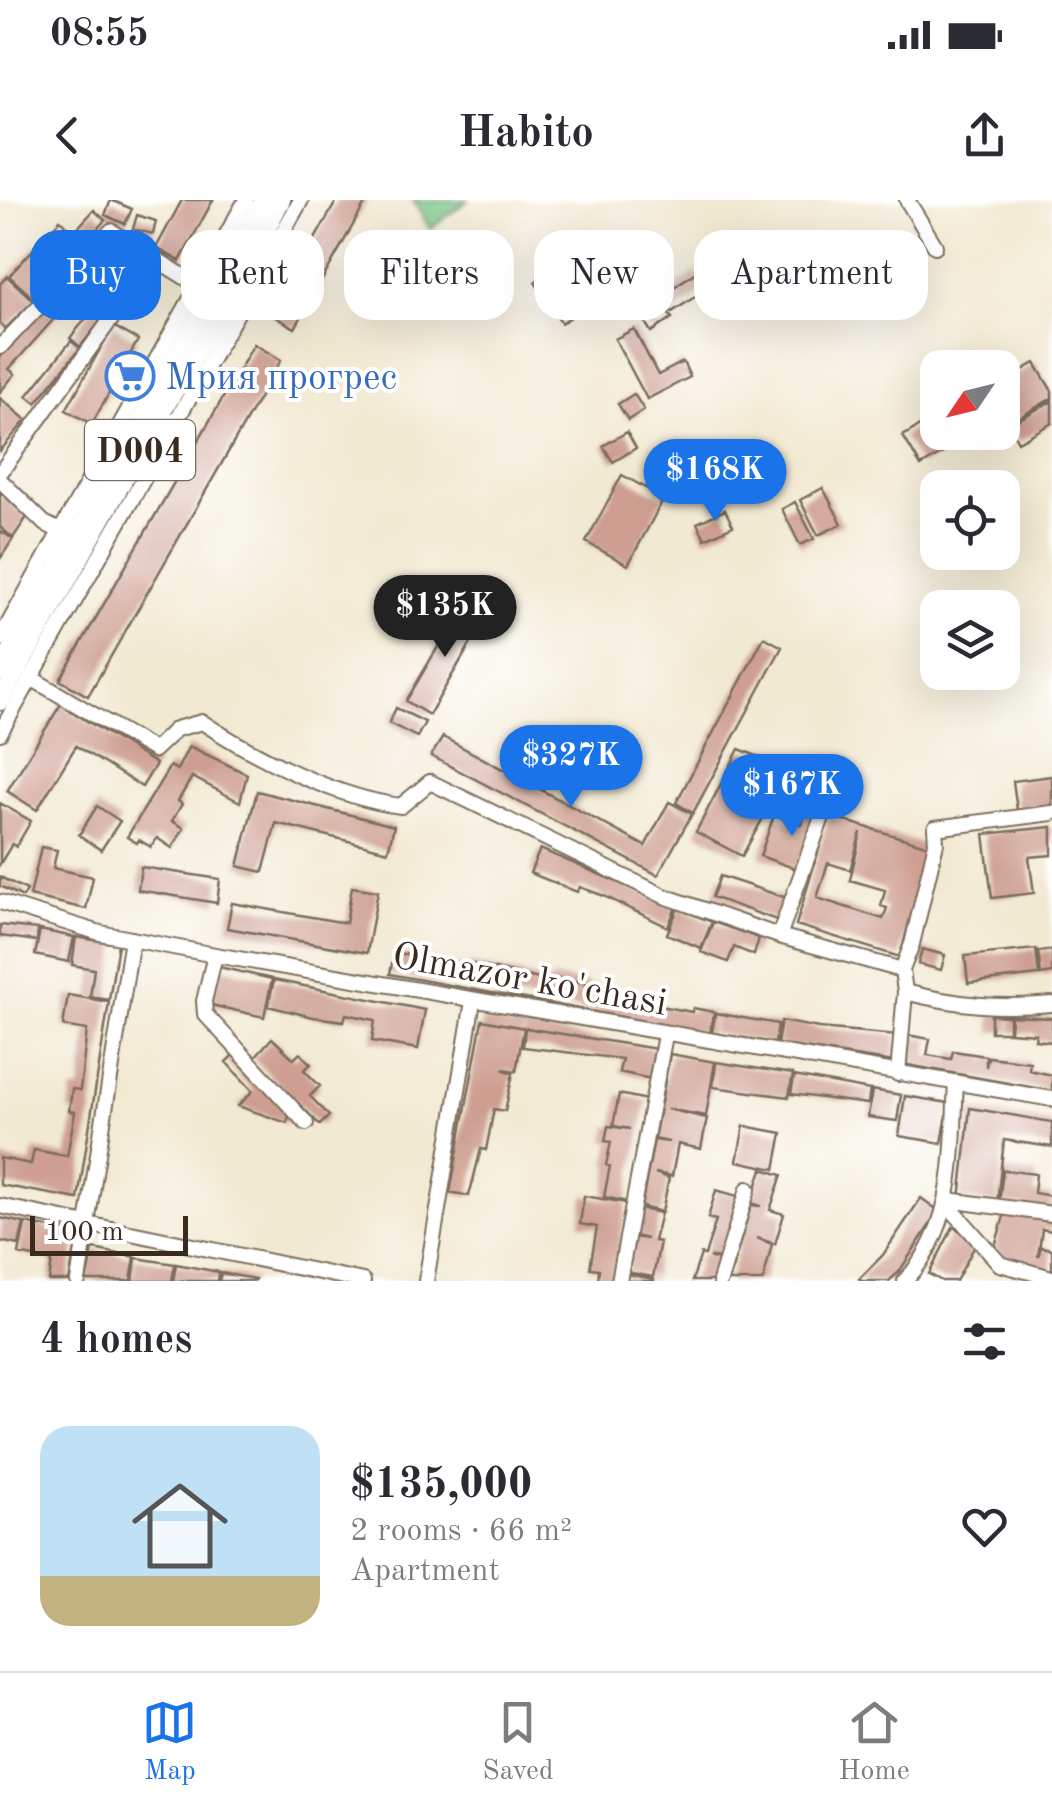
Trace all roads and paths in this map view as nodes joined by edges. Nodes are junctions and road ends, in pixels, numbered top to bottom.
1 (246, 200) edge
2 (264, 200) edge
3 (281, 200) edge
4 (301, 200) edge
5 (907, 200) edge
6 (230, 230) edge
7 (935, 246) dead end
8 (30, 316) edge
9 (181, 318) edge
10 (111, 320) edge
11 (0, 347) edge
12 (178, 421) junction
13 (148, 435) junction
14 (0, 476) edge
15 (60, 532) junction
16 (52, 580) junction
17 (21, 604) junction
18 (0, 640) edge
19 (0, 671) edge
20 (30, 678) junction
21 (0, 701) edge
22 (0, 733) edge
23 (826, 806) dead end
24 (1052, 813) edge
25 (0, 902) edge
26 (779, 936) junction
27 (132, 939) junction
28 (214, 956) junction
29 (902, 970) junction
30 (905, 992) junction
31 (473, 1001) junction
32 (1052, 1004) edge
33 (665, 1034) junction
34 (898, 1074) junction
35 (956, 1082) junction
36 (1052, 1098) edge
37 (306, 1123) dead end
38 (748, 1188) dead end
39 (948, 1202) junction
40 (0, 1206) edge
41 (1052, 1214) edge
42 (88, 1223) junction
43 (1007, 1275) edge
44 (1052, 1278) edge
45 (78, 1281) edge
46 (363, 1281) edge
47 (426, 1281) edge
48 (619, 1281) edge
49 (720, 1281) edge
50 (905, 1281) edge

1 - 6 street
2 - 16 main road, D004
3 - 13 main road, D004
4 - 12 street
5 - 7 street
8 - 11 street
9 - 15 street
10 - 14 street
12 - 13 main road
12 - 20 street
13 - 21 main road, D004
14 - 15 street
15 - 17 street
16 - 17 main road
16 - 19 main road, D004
17 - 18 street
20 - 22 street
20 - 26 street
23 - 26 street
24 - 29 street
25 - 27 street, Olmazor ko'chasi
26 - 29 street
27 - 28 street, Olmazor ko'chasi
27 - 42 street
28 - 31 street, Olmazor ko'chasi
28 - 37 street
29 - 30 street
30 - 32 street
30 - 34 street
31 - 33 street, Olmazor ko'chasi
31 - 47 street
33 - 34 street, Olmazor ko'chasi
33 - 48 street
34 - 35 street, Olmazor ko'chasi
35 - 36 street, Olmazor ko'chasi
35 - 39 street
38 - 49 street
39 - 41 street
39 - 43 street
39 - 50 street
40 - 42 street
42 - 45 street
42 - 46 street
43 - 44 street

